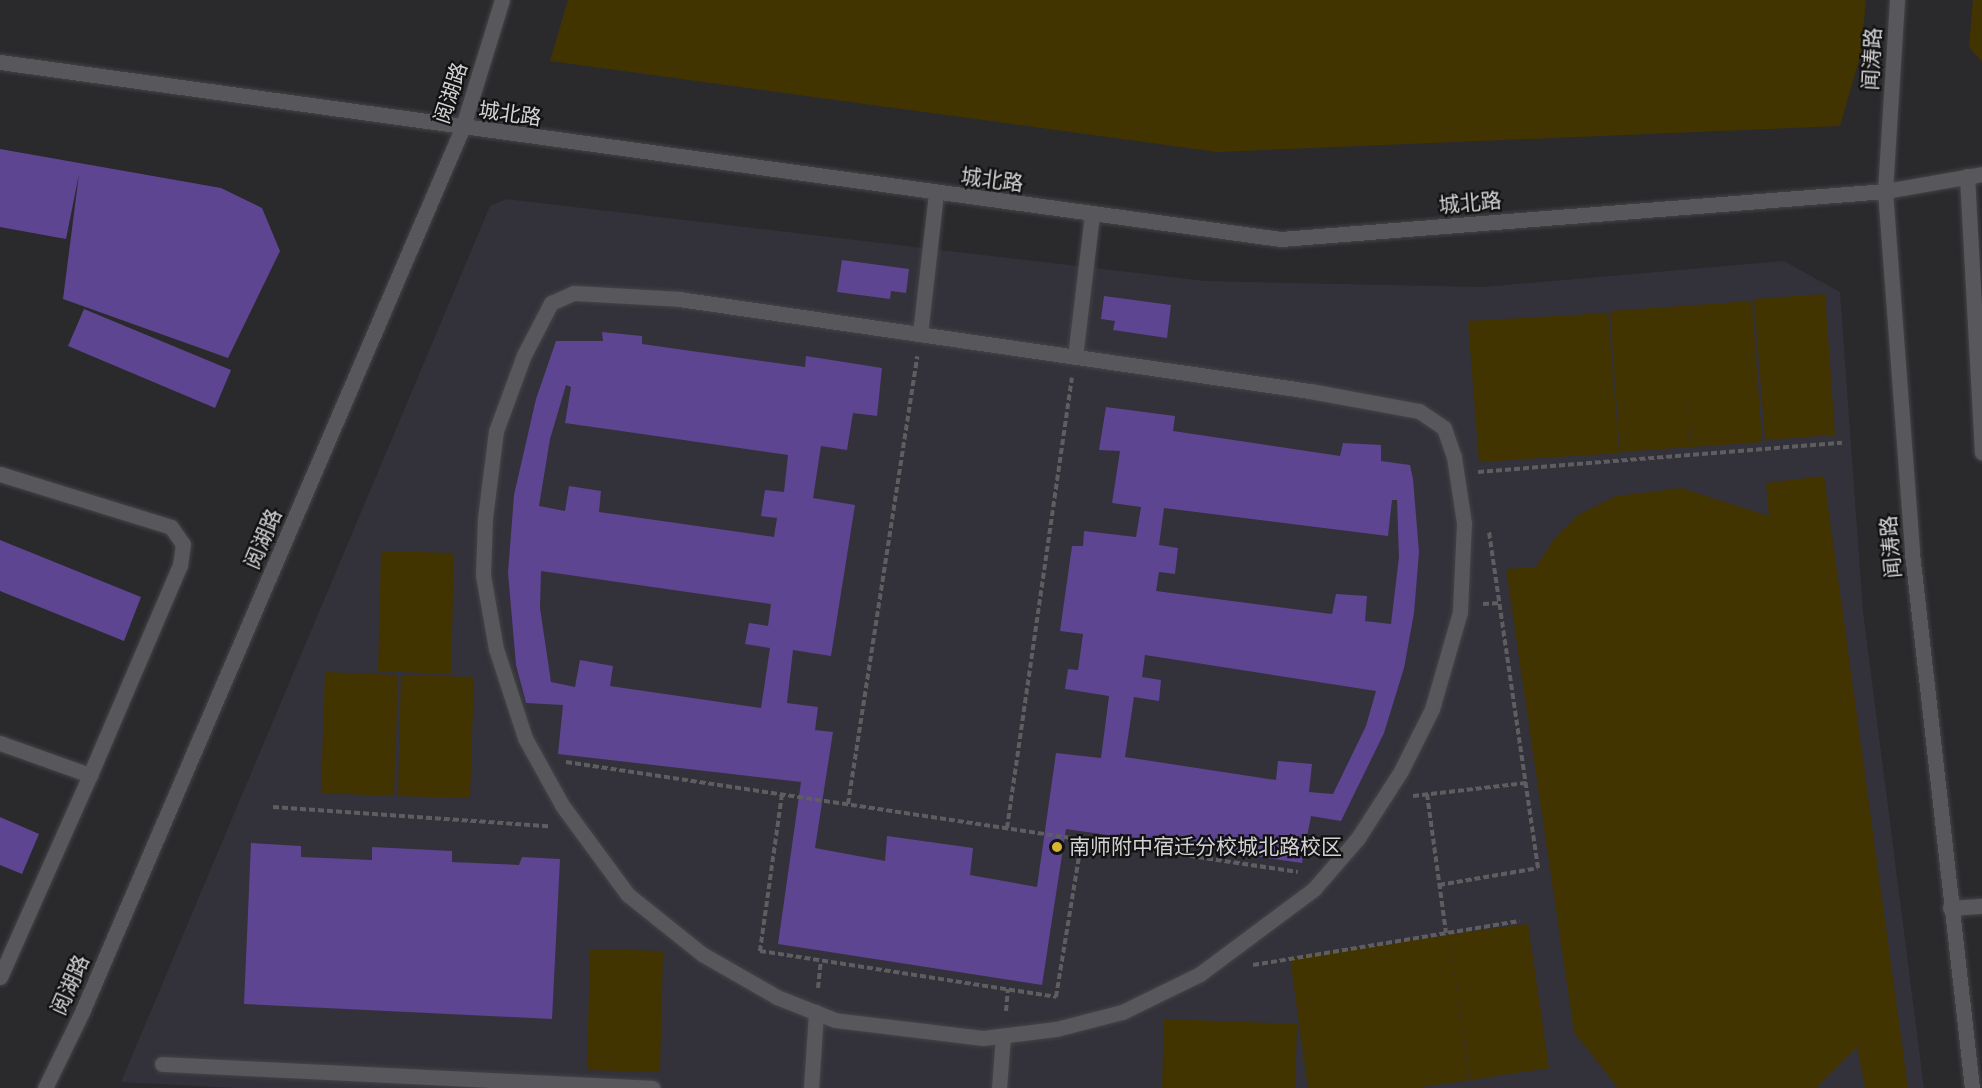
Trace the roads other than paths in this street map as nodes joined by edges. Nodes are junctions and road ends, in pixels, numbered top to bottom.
1 (502, 0) edge
2 (1897, 0) edge
3 (0, 63) edge
4 (462, 129) junction
5 (1975, 175) edge
6 (1885, 190) junction
7 (936, 194) junction
8 (1092, 214) junction
9 (920, 334) junction
10 (1075, 357) junction
11 (1982, 453) edge
12 (0, 474) edge
13 (0, 743) edge
14 (90, 775) junction
15 (1982, 906) edge
16 (1950, 908) junction
17 (0, 937) edge
18 (15, 943) junction
19 (0, 977) edge
20 (816, 1012) junction
21 (1003, 1036) junction
22 (162, 1064) dead end
23 (45, 1088) edge
24 (652, 1088) edge
25 (812, 1088) edge
26 (999, 1088) edge
27 (1972, 1088) edge

1 - 4 street, 阅湖路
2 - 6 street, 闻涛路
3 - 4 street, 城北路
4 - 7 street, 城北路
4 - 23 street, 阅湖路
5 - 6 street, 城北路
5 - 11 street
6 - 8 street, 城北路
6 - 16 street, 闻涛路
7 - 8 street, 城北路
7 - 9 street
8 - 10 street
9 - 10 street
9 - 20 street
10 - 21 street
12 - 14 street
13 - 14 street
14 - 18 street
15 - 16 street
16 - 27 street, 闻涛路
17 - 18 street
18 - 19 street
20 - 21 street
20 - 25 street
21 - 26 street
22 - 24 street

